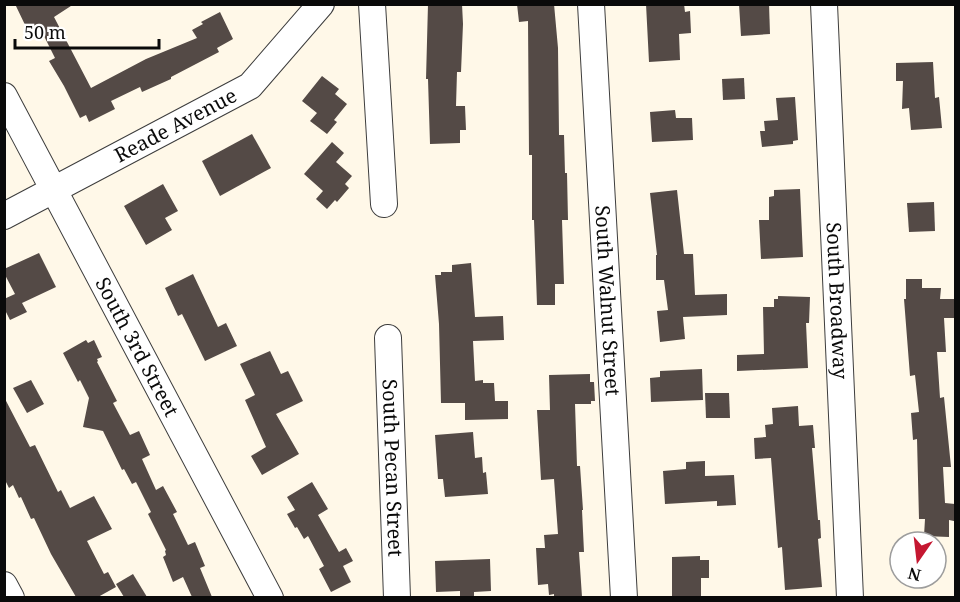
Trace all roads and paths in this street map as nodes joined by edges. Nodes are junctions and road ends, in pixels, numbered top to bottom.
1 (321, 4) edge
2 (372, 4) edge
3 (591, 4) edge
4 (824, 4) edge
5 (4, 96) edge
6 (55, 190) junction
7 (384, 204) dead end
8 (4, 216) edge
9 (388, 338) dead end
10 (4, 585) edge
11 (11, 597) edge
12 (270, 597) edge
13 (397, 597) edge
14 (624, 597) edge
15 (850, 597) edge

1 - 6 street, Reade Avenue
2 - 7 street
3 - 14 street, South Walnut Street
4 - 15 street, South Broadway
5 - 6 street, South 3rd Street
6 - 8 street, Reade Avenue
6 - 12 street, South 3rd Street
9 - 13 street, South Pecan Street
10 - 11 street

